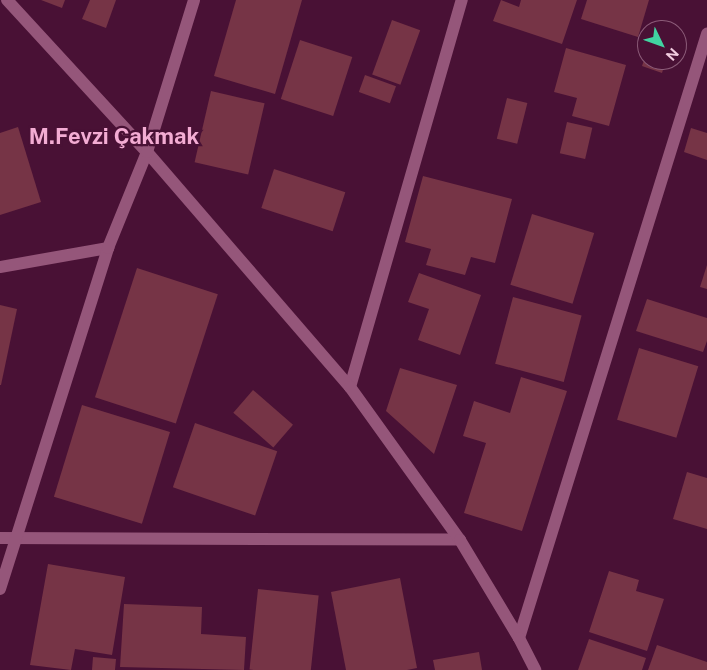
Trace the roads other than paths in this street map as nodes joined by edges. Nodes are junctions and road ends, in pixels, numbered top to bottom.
1 (8, 0) edge
2 (194, 0) edge
3 (462, 0) edge
4 (707, 34) edge
5 (147, 152) junction
6 (108, 248) junction
7 (0, 267) edge
8 (350, 386) junction
9 (0, 538) edge
10 (16, 539) junction
11 (460, 540) junction
12 (0, 589) edge
13 (519, 638) junction
14 (535, 670) edge

1 - 5 street
2 - 5 street
3 - 8 street
4 - 13 street
5 - 6 street
5 - 8 street
6 - 7 street
6 - 10 street
8 - 11 street
9 - 10 street
10 - 11 street
10 - 12 street
11 - 13 street
13 - 14 street

